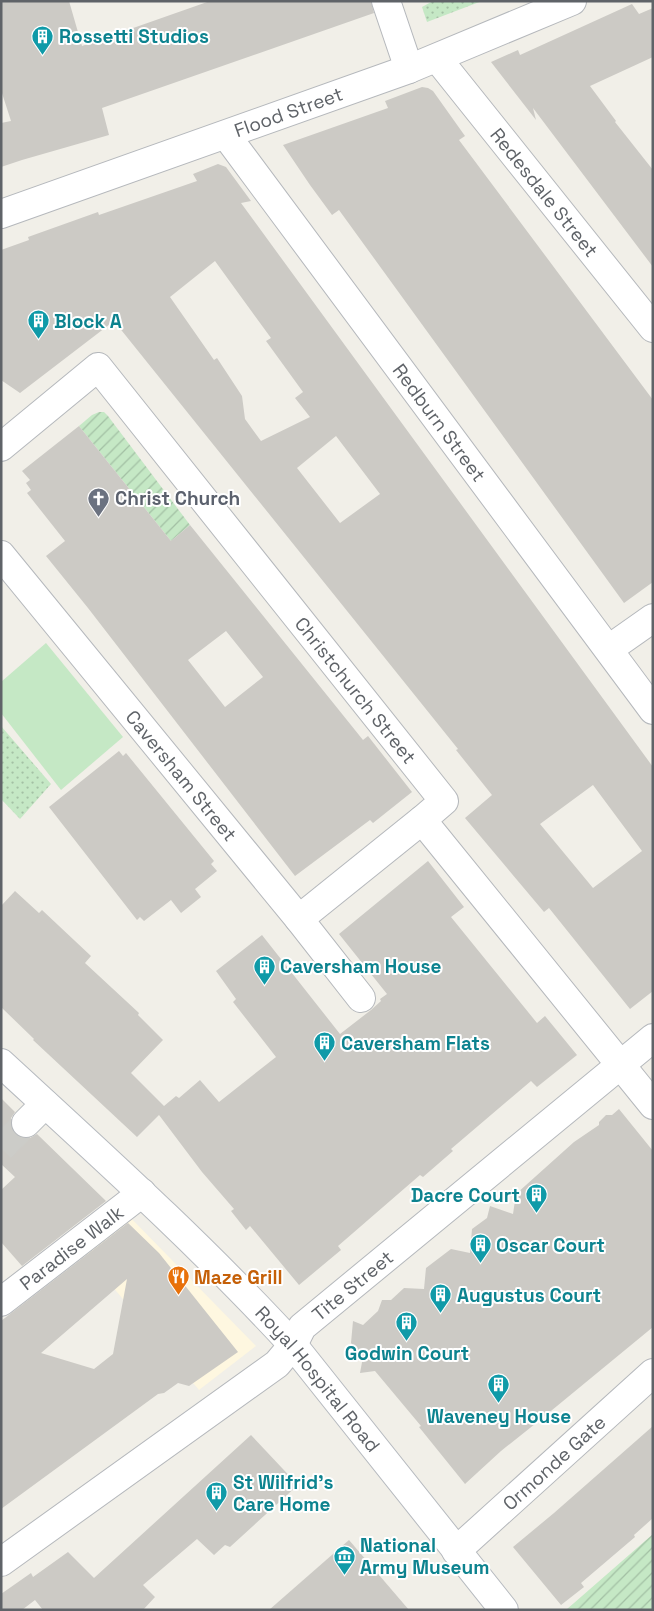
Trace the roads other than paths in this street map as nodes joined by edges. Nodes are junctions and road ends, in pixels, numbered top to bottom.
1 (386, 1) edge
2 (572, 1) edge
3 (437, 58) junction
4 (409, 69) junction
5 (226, 135) junction
6 (1, 214) edge
7 (648, 311) edge
8 (1, 447) edge
9 (1, 555) edge
10 (653, 618) edge
11 (609, 650) junction
12 (653, 710) edge
13 (422, 820) junction
14 (299, 919) junction
15 (361, 998) dead end
16 (653, 1038) edge
17 (1, 1063) edge
18 (620, 1065) junction
19 (45, 1104) junction
20 (653, 1105) edge
21 (26, 1123) tunnel mouth
22 (142, 1192) junction
23 (1, 1302) edge
24 (292, 1345) junction
25 (653, 1374) edge
26 (456, 1551) junction
27 (1, 1562) edge
28 (504, 1610) edge

1 - 4 street
2 - 3 street, Flood Street
3 - 4 street, Flood Street
3 - 7 street, Redesdale Street
4 - 5 street, Flood Street
5 - 6 street, Flood Street
5 - 11 street, Redburn Street
8 - 13 street, Christchurch Street
9 - 14 street, Caversham Street
10 - 11 street
11 - 12 street, Redburn Street
13 - 14 street
13 - 18 street
14 - 15 street, Caversham Street
16 - 18 street, Tite Street
17 - 19 street, Royal Hospital Road
18 - 20 street
18 - 24 street, Tite Street
19 - 21 street
19 - 22 street, Royal Hospital Road
22 - 23 street, Paradise Walk
22 - 24 street, Royal Hospital Road
24 - 26 street, Royal Hospital Road
24 - 27 street, Tite Street
25 - 26 street, Ormonde Gate
26 - 28 street, Royal Hospital Road

